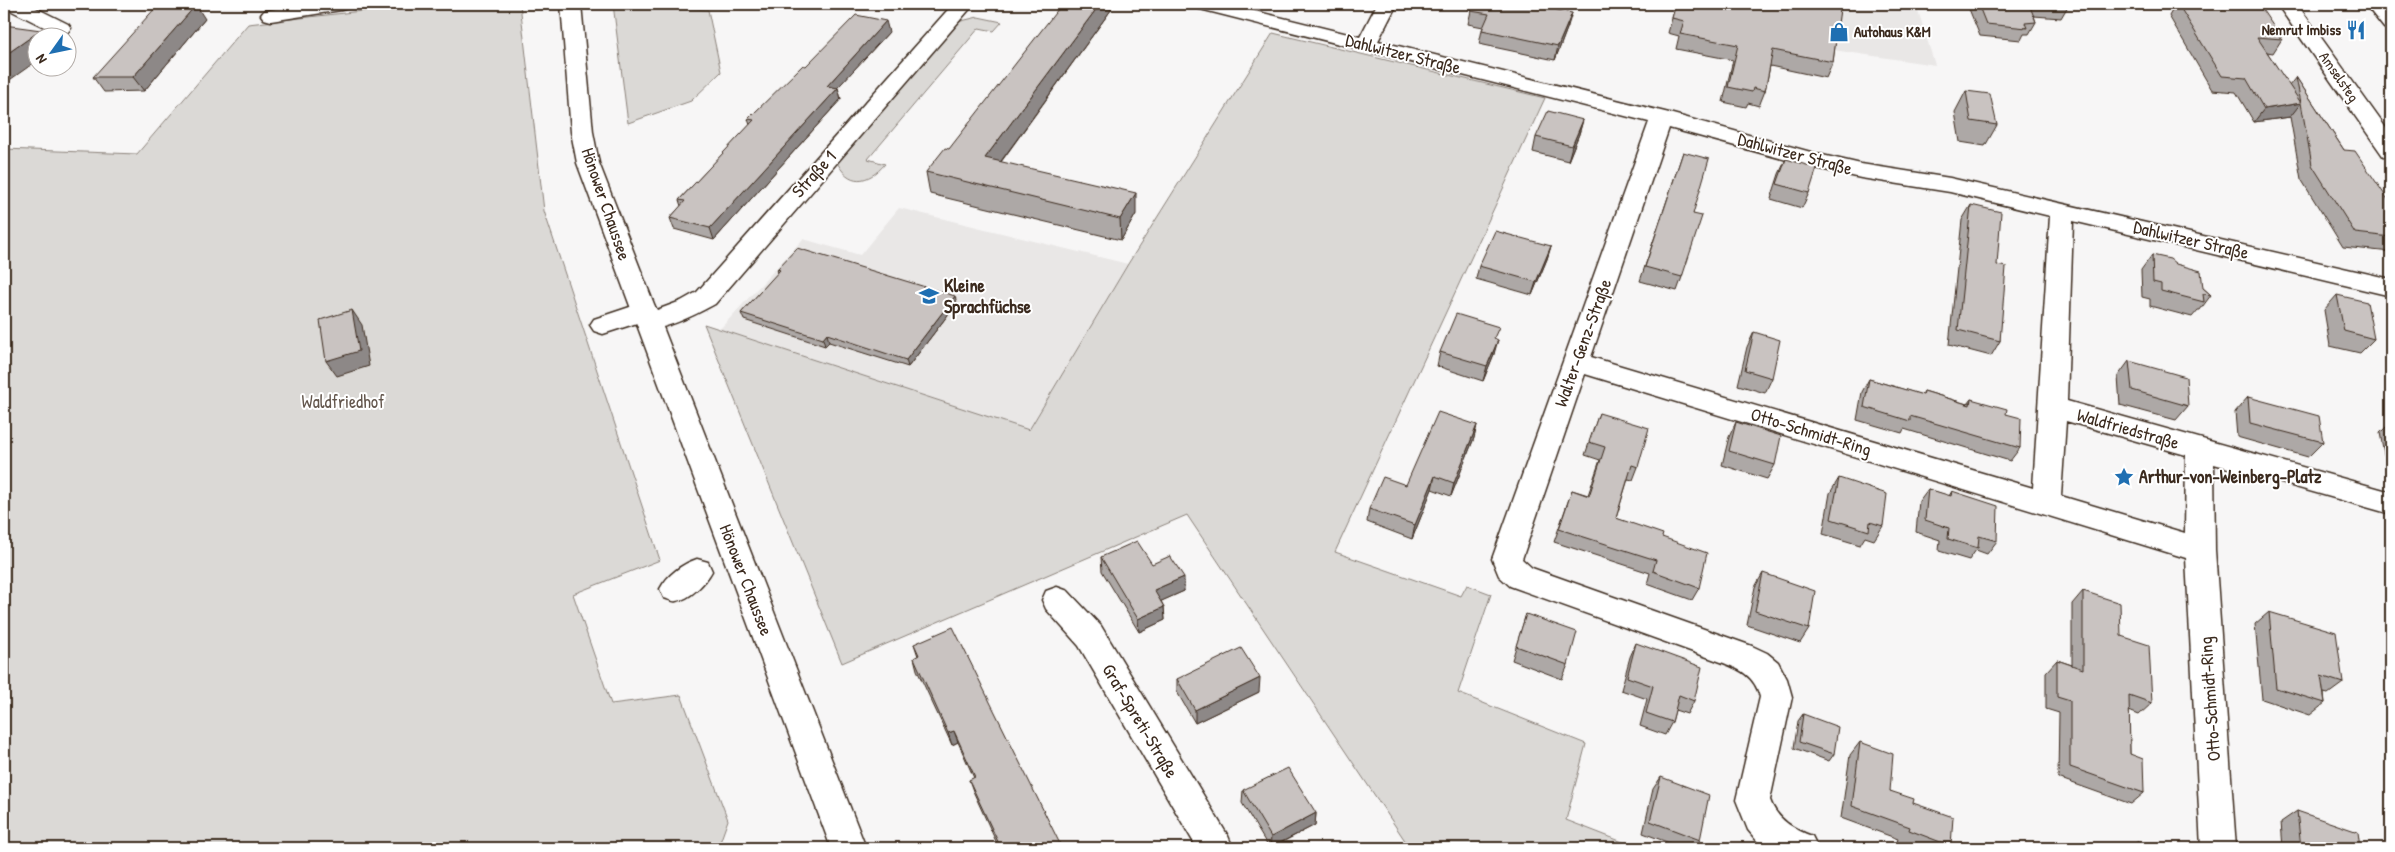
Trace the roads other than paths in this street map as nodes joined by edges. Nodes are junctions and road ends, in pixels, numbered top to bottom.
1 (13, 4) edge
2 (341, 4) edge
3 (571, 4) edge
4 (964, 4) edge
5 (1203, 4) edge
6 (1387, 4) edge
7 (2287, 4) edge
8 (2375, 4) edge
9 (271, 14) dead end
10 (2391, 24) edge
11 (61, 28) dead end
12 (1366, 44) junction
13 (1661, 118) junction
14 (2391, 151) edge
15 (2062, 211) junction
16 (2391, 287) edge
17 (647, 316) junction
18 (603, 325) dead end
19 (1576, 362) junction
20 (2053, 407) junction
21 (2200, 449) junction
22 (2046, 502) junction
23 (2391, 503) edge
24 (2200, 550) junction
25 (1057, 600) dead end
26 (849, 848) edge
27 (1216, 848) edge
28 (1800, 848) edge
29 (2219, 848) edge

1 - 11 street
2 - 9 street
3 - 17 street, Hönower Chaussee
4 - 17 street, Straße 1
5 - 12 street, Dahlwitzer Straße
6 - 12 street
7 - 14 street, Amselsteg
8 - 10 street
12 - 13 street, Dahlwitzer Straße
13 - 15 street, Dahlwitzer Straße
13 - 19 street, Walter-Genz-Straße
15 - 16 street, Dahlwitzer Straße
15 - 20 street, Waldfriedstraße
17 - 18 street
17 - 26 street, Hönower Chaussee
19 - 22 street, Otto-Schmidt-Ring
19 - 28 street, Walter-Genz-Straße
20 - 21 street, Waldfriedstraße
20 - 22 street
21 - 23 street, Waldfriedstraße
21 - 24 street, Otto-Schmidt-Ring
22 - 24 street, Otto-Schmidt-Ring
24 - 29 street, Otto-Schmidt-Ring
25 - 27 street, Graf-Spreti-Straße

